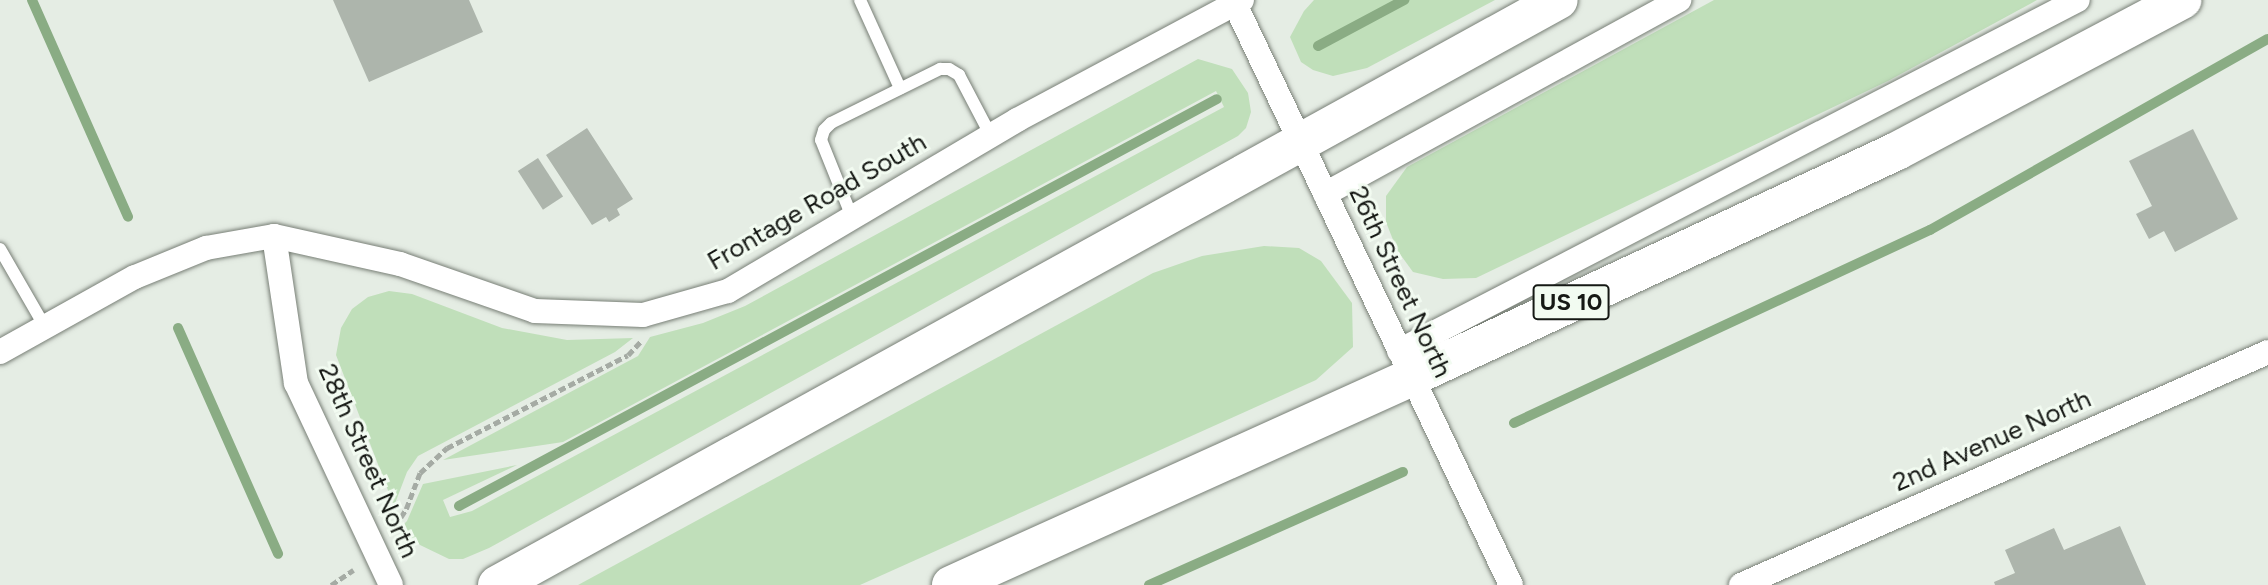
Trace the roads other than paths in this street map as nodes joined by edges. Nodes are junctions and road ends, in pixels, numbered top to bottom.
1 (859, 0) edge
2 (1559, 0) edge
3 (1679, 0) edge
4 (2078, 0) edge
5 (2182, 0) edge
6 (1239, 2) edge
7 (900, 88) junction
8 (991, 136) junction
9 (1300, 142) junction
10 (1325, 194) junction
11 (852, 217) junction
12 (274, 236) junction
13 (0, 249) edge
14 (45, 327) junction
15 (0, 352) edge
16 (2268, 352) edge
17 (1406, 364) junction
18 (391, 585) edge
19 (497, 585) edge
20 (951, 585) edge
21 (1511, 585) edge
22 (1741, 585) edge

1 - 7 lane
2 - 9 main road
3 - 10 street
4 - 17 street
5 - 17 main road, US 10
6 - 8 street, Frontage Road South
6 - 9 street, 26th Street North
7 - 8 lane
7 - 11 lane
8 - 11 street, Frontage Road South
9 - 10 street, 26th Street North
9 - 19 main road
10 - 17 street, 26th Street North
11 - 12 street, Frontage Road South
12 - 14 street, Frontage Road South
12 - 18 street, 28th Street North
13 - 14 lane
14 - 15 street, Frontage Road South
16 - 22 street, 2nd Avenue North
17 - 20 main road, US 10
17 - 21 street, 26th Street North

